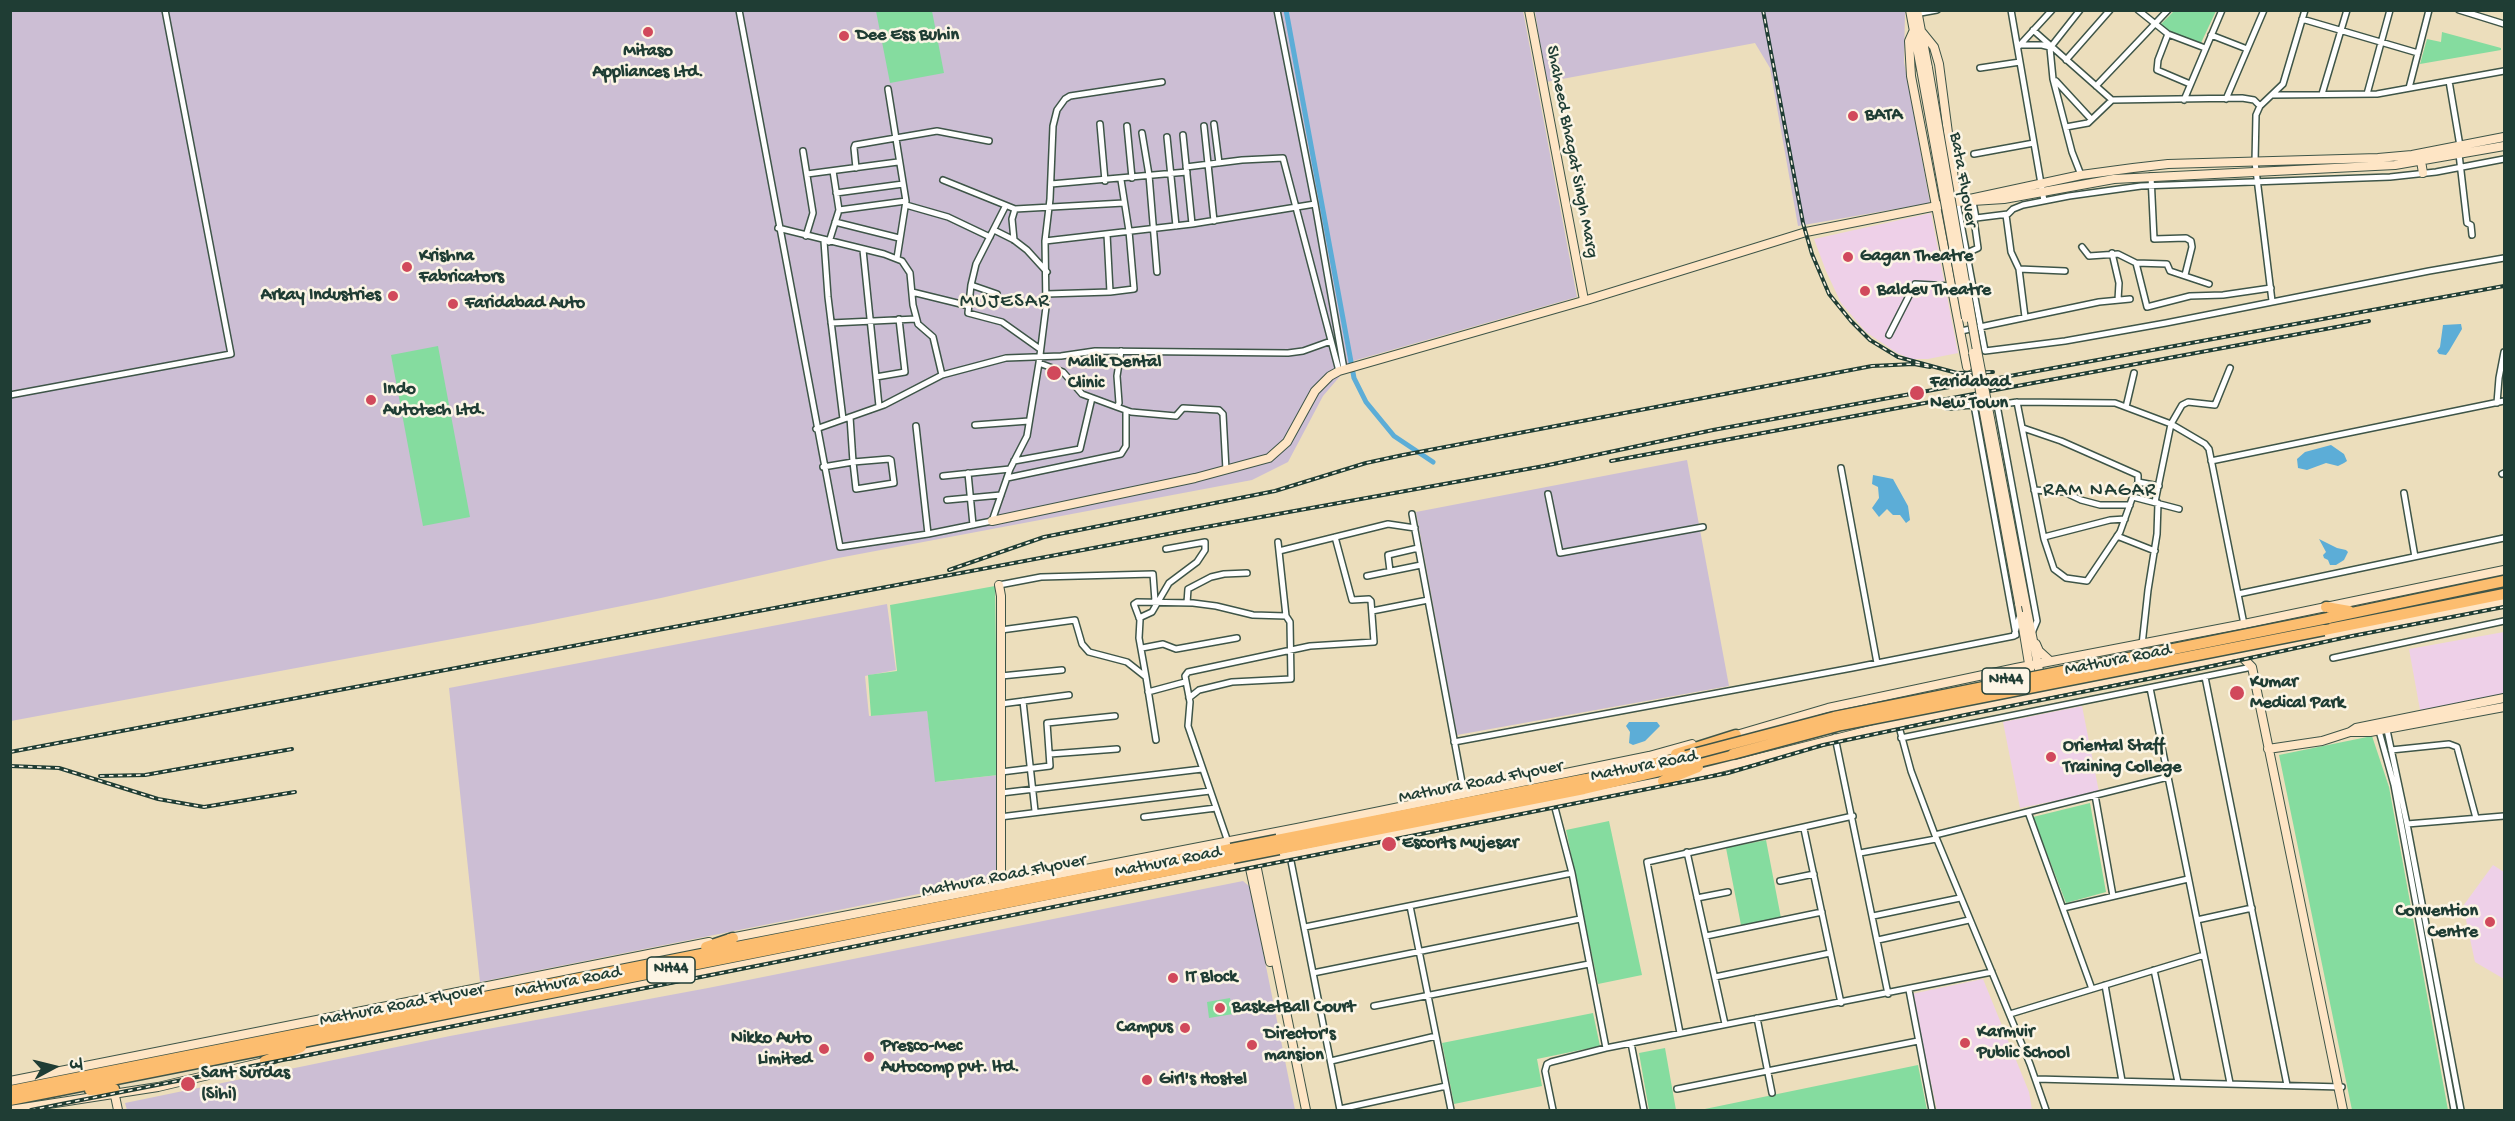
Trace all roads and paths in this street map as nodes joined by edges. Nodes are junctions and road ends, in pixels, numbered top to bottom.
1 (165, 10) edge
2 (739, 10) edge
3 (1277, 10) edge
4 (1529, 10) edge
5 (1937, 10) edge
6 (2012, 10) edge
7 (2052, 10) edge
8 (2080, 10) edge
9 (2110, 10) edge
10 (2138, 10) edge
11 (2168, 10) edge
12 (2222, 10) edge
13 (2264, 10) edge
14 (2305, 10) edge
15 (2347, 10) edge
16 (2390, 10) edge
17 (2429, 10) edge
18 (2458, 10) edge
19 (1914, 12) edge
20 (2302, 19) junction
21 (2505, 24) edge
22 (2154, 25) junction
23 (2033, 30) junction
24 (1917, 31) junction
25 (2341, 31) junction
26 (2168, 34) junction
27 (2211, 35) junction
28 (2381, 43) junction
29 (2018, 46) junction
30 (2050, 46) junction
31 (2205, 48) junction
32 (2247, 50) junction
33 (2418, 53) junction
34 (2066, 60) junction
35 (2020, 62) junction
36 (1980, 68) dead end
37 (1924, 69) junction
38 (2505, 71) edge
39 (2053, 79) junction
40 (2449, 81) junction
41 (1162, 82) dead end
42 (2190, 84) junction
43 (2096, 86) junction
44 (2409, 88) junction
45 (888, 89) dead end
46 (2322, 94) junction
47 (2367, 94) junction
48 (2272, 95) junction
49 (2226, 99) junction
50 (2112, 100) junction
51 (2184, 100) junction
52 (2260, 106) junction
53 (2091, 119) junction
54 (1214, 123) dead end
55 (1100, 124) dead end
56 (1127, 126) dead end
57 (1204, 126) dead end
58 (2066, 127) junction
59 (1142, 132) dead end
60 (1183, 135) dead end
61 (1167, 137) dead end
62 (2505, 137) edge
63 (895, 138) junction
64 (989, 141) dead end
65 (2034, 143) junction
66 (2505, 146) edge
67 (2459, 150) junction
68 (803, 151) dead end
69 (1974, 154) dead end
70 (2505, 159) edge
71 (2421, 161) junction
72 (898, 162) junction
73 (1219, 163) junction
74 (1208, 164) junction
75 (2255, 166) junction
76 (2461, 167) junction
77 (856, 168) junction
78 (1187, 169) junction
79 (833, 171) junction
80 (1170, 173) junction
81 (2423, 173) junction
82 (807, 174) junction
83 (1149, 175) junction
84 (2081, 175) junction
85 (2151, 176) junction
86 (1132, 178) junction
87 (943, 180) dead end
88 (1120, 180) junction
89 (1105, 181) junction
90 (2257, 182) junction
91 (903, 184) junction
92 (1051, 184) junction
93 (2152, 186) junction
94 (2042, 187) junction
95 (836, 193) junction
96 (2044, 201) junction
97 (1957, 202) junction
98 (1973, 202) junction
99 (906, 203) junction
100 (1124, 203) junction
101 (1315, 204) junction
102 (1937, 206) junction
103 (1005, 207) junction
104 (1295, 208) junction
105 (1015, 209) junction
106 (1049, 209) junction
107 (839, 210) junction
108 (2006, 214) junction
109 (1976, 218) junction
110 (1214, 221) junction
111 (835, 222) junction
112 (1192, 224) junction
113 (1176, 226) junction
114 (778, 228) junction
115 (1152, 229) junction
116 (994, 230) junction
117 (1130, 231) junction
118 (1107, 234) junction
119 (2472, 235) dead end
120 (806, 236) junction
121 (990, 237) junction
122 (899, 238) junction
123 (1014, 240) junction
124 (826, 241) junction
125 (1045, 241) junction
126 (2082, 247) dead end
127 (863, 250) junction
128 (1966, 253) junction
129 (2112, 253) junction
130 (897, 258) junction
131 (2505, 258) edge
132 (2136, 263) junction
133 (2019, 269) junction
134 (2065, 271) dead end
135 (1047, 272) junction
136 (1157, 272) dead end
137 (2185, 275) junction
138 (2209, 284) dead end
139 (971, 285) junction
140 (1952, 286) junction
141 (2271, 288) junction
142 (912, 292) junction
143 (1110, 292) junction
144 (997, 294) dead end
145 (1046, 294) junction
146 (2130, 299) dead end
147 (1584, 300) junction
148 (2118, 300) junction
149 (2272, 301) junction
150 (969, 306) junction
151 (2025, 317) junction
152 (899, 319) junction
153 (916, 319) junction
154 (869, 321) junction
155 (831, 323) junction
156 (1981, 327) junction
157 (1961, 331) junction
158 (1889, 335) dead end
159 (1331, 341) junction
160 (1041, 349) junction
161 (1121, 351) junction
162 (2505, 352) edge
163 (1039, 360) junction
164 (1967, 367) dead end
165 (2230, 368) dead end
166 (1344, 370) junction
167 (2134, 373) dead end
168 (942, 375) junction
169 (876, 377) junction
170 (10, 394) edge
171 (1092, 398) junction
172 (2505, 401) edge
173 (2017, 402) junction
174 (2497, 403) junction
175 (1974, 405) junction
176 (1997, 405) junction
177 (879, 406) junction
178 (2126, 406) junction
179 (1117, 407) junction
180 (1948, 407) dead end
181 (1126, 411) junction
182 (847, 418) junction
183 (1029, 421) junction
184 (2171, 424) junction
185 (975, 425) dead end
186 (916, 426) dead end
187 (2023, 428) junction
188 (816, 429) junction
189 (1014, 461) junction
190 (2211, 461) junction
191 (853, 462) junction
192 (823, 467) junction
193 (1841, 468) dead end
194 (1010, 469) junction
195 (1226, 470) junction
196 (968, 474) junction
197 (943, 476) dead end
198 (1007, 478) junction
199 (2138, 482) junction
200 (2159, 486) junction
201 (2034, 490) junction
202 (2404, 493) dead end
203 (1548, 494) dead end
204 (1001, 495) junction
205 (2133, 497) junction
206 (970, 498) junction
207 (947, 500) dead end
208 (2156, 503) junction
209 (2130, 506) junction
210 (2179, 509) dead end
211 (1412, 514) dead end
212 (2125, 519) junction
213 (992, 521) junction
214 (973, 525) junction
215 (1703, 527) dead end
216 (1414, 528) junction
217 (928, 534) junction
218 (2117, 536) junction
219 (1335, 537) junction
220 (2044, 537) junction
221 (2505, 538) edge
222 (1278, 542) dead end
223 (1418, 548) junction
224 (1166, 549) dead end
225 (1279, 551) junction
226 (2155, 551) junction
227 (2415, 557) junction
228 (1421, 565) junction
229 (2505, 570) edge
230 (1390, 572) junction
231 (1247, 573) dead end
232 (1367, 576) dead end
233 (2505, 581) edge
234 (999, 585) joint
235 (2238, 594) junction
236 (2505, 594) edge
237 (1428, 600) junction
238 (1157, 601) junction
239 (2505, 601) edge
240 (1187, 603) junction
241 (1372, 611) junction
242 (2024, 611) junction
243 (2327, 613) junction
244 (1286, 616) junction
245 (1139, 618) junction
246 (2505, 621) edge
247 (2244, 624) junction
248 (1001, 630) junction
249 (2327, 633) junction
250 (2032, 634) junction
251 (2016, 635) junction
252 (1238, 638) dead end
253 (2142, 645) junction
254 (1142, 648) junction
255 (2026, 650) junction
256 (1292, 651) junction
257 (2260, 651) junction
258 (2239, 654) junction
259 (2333, 658) dead end
260 (2064, 659) junction
261 (2050, 661) junction
262 (1877, 663) junction
263 (2038, 663) junction
264 (2029, 665) junction
265 (2016, 668) junction
266 (2252, 668) junction
267 (1062, 670) dead end
268 (2004, 670) junction
269 (1001, 676) junction
270 (1146, 677) junction
271 (2205, 677) junction
272 (1185, 682) junction
273 (2071, 688) junction
274 (2150, 688) junction
275 (1148, 692) junction
276 (2044, 693) junction
277 (1069, 695) dead end
278 (2034, 695) junction
279 (1189, 698) junction
280 (2505, 698) edge
281 (2010, 700) junction
282 (1023, 701) junction
283 (1001, 705) junction
284 (2505, 707) edge
285 (1115, 716) dead end
286 (1898, 723) junction
287 (2383, 730) junction
288 (2350, 732) junction
289 (1736, 735) junction
290 (1835, 737) junction
291 (1901, 738) junction
292 (1156, 740) dead end
293 (1454, 742) junction
294 (1117, 749) dead end
295 (2270, 749) junction
296 (2391, 750) junction
297 (1050, 754) junction
298 (1717, 758) junction
299 (1657, 763) junction
300 (1030, 768) junction
301 (1202, 769) junction
302 (1001, 772) junction
303 (2168, 777) junction
304 (1663, 781) junction
305 (1032, 789) junction
306 (1210, 791) junction
307 (1001, 793) junction
308 (1464, 794) junction
309 (2096, 795) junction
310 (1583, 796) junction
311 (1517, 802) junction
312 (1554, 804) junction
313 (1216, 808) junction
314 (1035, 811) junction
315 (2028, 812) junction
316 (1853, 816) junction
317 (2505, 816) edge
318 (1000, 817) junction
319 (1144, 817) dead end
320 (2476, 818) junction
321 (2408, 824) junction
322 (1804, 829) junction
323 (1935, 837) junction
324 (1247, 838) junction
325 (1228, 842) junction
326 (1687, 852) junction
327 (1860, 853) junction
328 (1290, 856) junction
329 (1252, 862) junction
330 (1572, 873) junction
331 (1814, 874) junction
332 (2188, 879) junction
333 (1780, 880) dead end
334 (1001, 886) junction
335 (1728, 892) dead end
336 (1020, 896) junction
337 (2113, 896) junction
338 (1697, 898) junction
339 (1960, 898) junction
340 (1410, 906) junction
341 (2063, 908) junction
342 (2252, 908) junction
343 (1822, 912) junction
344 (1873, 916) junction
345 (1580, 919) junction
346 (1969, 920) junction
347 (2196, 920) junction
348 (1305, 927) junction
349 (1706, 936) junction
350 (733, 938) junction
351 (1878, 940) junction
352 (1419, 952) junction
353 (1830, 953) junction
354 (2204, 955) junction
355 (681, 958) junction
356 (1589, 964) junction
357 (2154, 970) junction
358 (1992, 972) junction
359 (1313, 973) junction
360 (1715, 977) junction
361 (2105, 985) junction
362 (2092, 989) junction
363 (1909, 990) junction
364 (1888, 994) junction
365 (1428, 996) junction
366 (1841, 1003) junction
367 (1374, 1006) dead end
368 (2010, 1014) junction
369 (1757, 1017) junction
370 (1725, 1024) junction
371 (1680, 1033) junction
372 (1436, 1036) junction
373 (310, 1041) junction
374 (1918, 1041) junction
375 (1631, 1043) junction
376 (323, 1048) junction
377 (1606, 1048) junction
378 (1331, 1060) junction
379 (265, 1061) junction
380 (1768, 1071) junction
381 (2036, 1079) junction
382 (10, 1081) edge
383 (2122, 1081) junction
384 (2178, 1082) junction
385 (2230, 1083) junction
386 (2288, 1085) junction
387 (1446, 1086) junction
388 (2340, 1086) junction
389 (114, 1088) junction
390 (1677, 1089) dead end
391 (10, 1091) edge
392 (1772, 1093) dead end
393 (10, 1100) edge
394 (10, 1110) edge
395 (118, 1110) edge
396 (1301, 1110) edge
397 (1306, 1110) edge
398 (1340, 1110) edge
399 (1451, 1110) edge
400 (1553, 1110) edge
401 (1644, 1110) edge
402 (1932, 1110) edge
403 (2046, 1110) edge
404 (2345, 1110) edge
405 (2454, 1110) edge
406 (2461, 1110) edge

1 - 170 street
2 - 114 street
3 - 101 street
4 - 147 main road, Shaheed Bhagat Singh Marg
5 - 19 street
6 - 29 street
7 - 23 street
8 - 30 street
9 - 34 street
10 - 22 street
11 - 22 street
12 - 27 street
13 - 32 street
14 - 20 street
15 - 25 street
16 - 28 street
17 - 33 street
18 - 21 street
19 - 24 main road, Bata Flyover
20 - 25 street
20 - 48 street
22 - 26 street
22 - 43 street
23 - 29 street
23 - 30 street
24 - 37 main road, Bata Flyover
24 - 97 main road
24 - 102 main road
25 - 28 street
25 - 46 street
26 - 31 street
26 - 42 street
27 - 31 street
27 - 32 street
28 - 33 street
28 - 47 street
29 - 30 street
29 - 35 street
30 - 34 street
30 - 39 street
31 - 42 street
32 - 49 street
33 - 44 street
34 - 43 street
35 - 36 street
35 - 65 street
37 - 242 main road, Bata Flyover, bridge
37 - 242 main road, Bata Flyover, bridge
38 - 40 street
39 - 53 street
39 - 58 street
40 - 44 street
40 - 67 street
41 - 92 street
42 - 51 street
43 - 50 street
44 - 47 street
45 - 63 street
46 - 47 street
46 - 48 street
48 - 52 street
49 - 51 street
49 - 52 street
50 - 51 street
50 - 53 street
52 - 75 street
53 - 58 street
54 - 73 street
55 - 89 street
56 - 86 street
57 - 74 street
58 - 84 street
59 - 83 street
60 - 78 street
61 - 80 street
62 - 67 main road
63 - 64 street
63 - 72 street
63 - 77 street
65 - 69 street
65 - 94 street
66 - 67 main road
67 - 71 main road
67 - 75 main road
67 - 76 street
68 - 82 street
70 - 76 street
71 - 75 main road
71 - 81 main road
72 - 77 street
72 - 91 street
73 - 74 street
73 - 104 street
74 - 78 street
74 - 110 street
75 - 84 main road
75 - 85 main road
75 - 90 street
76 - 81 street
76 - 119 street
77 - 79 street
78 - 80 street
78 - 112 street
79 - 82 street
79 - 95 street
80 - 83 street
80 - 113 street
81 - 90 street
82 - 120 street
83 - 86 street
83 - 115 street
84 - 94 main road
85 - 93 street
85 - 94 main road
86 - 88 street
87 - 103 street
88 - 89 street
88 - 100 street
89 - 92 street
90 - 93 street
90 - 141 street
91 - 95 street
91 - 99 street
92 - 106 street
93 - 96 street
93 - 137 street
94 - 96 street
94 - 97 main road
94 - 98 main road
95 - 107 street
96 - 108 street
97 - 98 main road
97 - 102 main road
97 - 128 street
98 - 109 street
99 - 107 street
99 - 121 street
99 - 122 street
100 - 106 street
100 - 117 street
101 - 104 street
101 - 166 street
102 - 140 main road
102 - 147 main road
103 - 105 street
103 - 116 street
104 - 110 street
104 - 159 street
105 - 106 street
105 - 123 street
106 - 125 street
107 - 111 street
108 - 109 street
108 - 133 street
109 - 128 street
110 - 112 street
111 - 122 street
111 - 124 street
112 - 113 street
113 - 115 street
114 - 120 street
114 - 188 street
115 - 117 street
115 - 136 street
116 - 121 street
116 - 123 street
117 - 118 street
117 - 143 street
118 - 125 street
118 - 143 street
120 - 124 street
121 - 139 street
122 - 130 street
123 - 135 street
124 - 127 street
124 - 155 street
125 - 135 street
126 - 129 street
127 - 130 street
127 - 154 street
128 - 156 street
129 - 132 street
129 - 148 street
130 - 142 street
131 - 149 street
132 - 137 street
132 - 141 street
133 - 134 street
133 - 151 street
135 - 145 street
137 - 138 street
139 - 144 street
139 - 150 street
140 - 157 main road
140 - 158 street
141 - 149 street
142 - 150 street
142 - 153 street
143 - 145 street
145 - 160 street
146 - 148 street
147 - 166 main road
148 - 151 street
149 - 156 street
150 - 160 street
151 - 156 street
152 - 153 street
152 - 154 street
152 - 169 street
153 - 168 street
154 - 155 street
154 - 169 street
155 - 182 street
156 - 157 street
157 - 164 main road
159 - 161 street
159 - 166 street
160 - 163 street
161 - 163 street
161 - 179 street
162 - 174 street
163 - 168 street
163 - 171 street
163 - 183 street
165 - 184 street
166 - 195 main road
167 - 178 street
168 - 177 street
169 - 177 street
171 - 179 street
171 - 189 street
172 - 174 street
173 - 176 street
173 - 178 street
173 - 187 street
174 - 190 street
175 - 176 street
175 - 180 street
175 - 251 street
176 - 250 street
177 - 182 street
178 - 184 street
179 - 181 street
181 - 195 street
181 - 198 street
182 - 188 street
182 - 191 street
183 - 185 street
183 - 189 street
184 - 190 street
184 - 200 street
186 - 217 street
187 - 199 street
187 - 201 street
188 - 192 street
189 - 194 street
190 - 235 street
191 - 191 street
191 - 192 street
192 - 217 street
193 - 262 street
194 - 196 street
194 - 198 street
195 - 213 main road
196 - 197 street
196 - 206 street
198 - 204 street
199 - 200 street
199 - 205 street
200 - 208 street
201 - 209 street
201 - 220 street
202 - 227 street
203 - 215 street
204 - 206 street
204 - 213 street
205 - 208 street
205 - 209 street
206 - 207 street
206 - 214 street
208 - 210 street
208 - 226 street
209 - 212 street
211 - 216 street
212 - 218 street
212 - 220 street
213 - 214 street
214 - 217 street
216 - 219 street
216 - 223 street
218 - 220 street
218 - 226 street
219 - 225 street
219 - 241 street
221 - 227 street
222 - 225 street
223 - 228 street
223 - 230 street
224 - 238 street
225 - 244 street
226 - 253 street
227 - 235 street
228 - 230 street
228 - 237 street
229 - 243 main road, Mathura Road
230 - 232 street
231 - 240 street
233 - 243 highway, Mathura Road Flyover / NH44
234 - 238 street
234 - 248 main road
235 - 247 street
236 - 249 highway, NH44
237 - 241 street
237 - 293 street
238 - 240 street
238 - 245 street
238 - 245 street
239 - 249 main road, Mathura Road
240 - 244 street
241 - 256 street
242 - 250 main road, Bata Flyover
242 - 251 street
242 - 255 main road
243 - 247 main road, Mathura Road
243 - 299 highway, Mathura Road Flyover / NH44, bridge
244 - 256 street
245 - 254 street
246 - 259 street
247 - 253 main road, Mathura Road
248 - 269 main road
248 - 270 street
249 - 257 main road, Mathura Road
249 - 298 highway, NH44, bridge
250 - 261 main road
250 - 263 main road, Bata Flyover
251 - 262 street
252 - 254 street
253 - 260 main road, Mathura Road
254 - 270 street
255 - 264 main road
255 - 265 main road
256 - 272 street
256 - 279 street
257 - 258 main road, Mathura Road
257 - 295 main road
258 - 266 main road
258 - 273 main road, Mathura Road
260 - 261 main road, Mathura Road
260 - 273 main road
261 - 263 main road, Mathura Road
262 - 293 street
263 - 264 main road, Mathura Road
263 - 276 main road, Bata Flyover
264 - 265 main road, Mathura Road
264 - 278 main road
265 - 268 main road, Mathura Road
266 - 271 street
266 - 295 main road
267 - 269 street
268 - 281 main road
268 - 289 main road, Mathura Road
269 - 283 main road
270 - 275 street
271 - 274 street
271 - 342 street
272 - 275 street
272 - 279 street
273 - 276 main road, Mathura Road
274 - 291 street
274 - 303 street
275 - 292 street
276 - 278 main road, Mathura Road
277 - 282 street
278 - 281 main road, Mathura Road
279 - 301 street
280 - 288 main road
281 - 286 main road, Mathura Road
282 - 283 street
282 - 300 street
283 - 302 main road
284 - 287 main road
285 - 297 street
286 - 290 main road, Mathura Road
286 - 291 street
287 - 288 main road
287 - 296 street
287 - 405 street
288 - 295 main road
289 - 299 highway
289 - 308 main road, Mathura Road
290 - 304 main road, Mathura Road
290 - 316 street
291 - 323 street
293 - 308 street
294 - 297 street
295 - 388 main road
296 - 320 street
296 - 321 street
297 - 300 street
298 - 304 highway
298 - 311 highway, Mathura Road / NH44
299 - 336 highway, Mathura Road Flyover / NH44, bridge
300 - 302 street
300 - 305 street
301 - 305 street
301 - 306 street
302 - 307 main road
303 - 309 street
303 - 332 street
304 - 310 main road, Mathura Road
305 - 307 street
305 - 314 street
306 - 313 street
306 - 314 street
307 - 318 main road
308 - 324 main road, Mathura Road
309 - 315 street
309 - 337 street
310 - 311 highway
310 - 312 main road, Mathura Road
311 - 336 highway, Mathura Road Flyover / NH44, bridge
312 - 328 main road, Mathura Road
312 - 330 street
313 - 319 street
313 - 325 street
314 - 318 street
315 - 323 street
315 - 341 street
316 - 322 street
316 - 327 street
317 - 320 street
318 - 334 main road
320 - 321 street
321 - 406 street
322 - 326 street
322 - 331 street
323 - 327 street
323 - 339 street
324 - 325 main road, Mathura Road
324 - 329 main road
325 - 334 main road, Mathura Road
326 - 338 street
326 - 371 street
327 - 344 street
328 - 329 main road, Mathura Road
328 - 348 street
329 - 376 main road, Mathura Road
329 - 396 main road
329 - 397 main road
330 - 340 street
330 - 345 street
331 - 333 street
331 - 343 street
332 - 337 street
332 - 347 street
334 - 350 main road, Mathura Road
335 - 338 street
336 - 355 highway, Mathura Road Flyover / NH44
336 - 373 highway, Mathura Road Flyover / NH44
337 - 341 street
338 - 349 street
339 - 344 street
339 - 346 street
340 - 348 street
340 - 352 street
341 - 362 street
342 - 347 street
342 - 386 street
343 - 349 street
343 - 353 street
344 - 351 street
345 - 352 street
345 - 356 street
346 - 351 street
346 - 358 street
347 - 354 street
348 - 359 street
349 - 360 street
350 - 355 highway
350 - 382 main road, Mathura Road
351 - 364 street
352 - 359 street
352 - 365 street
353 - 360 street
353 - 366 street
354 - 357 street
354 - 385 street
355 - 391 highway, Mathura Road / NH44
356 - 365 street
356 - 377 street
357 - 361 street
357 - 384 street
358 - 363 street
358 - 368 street
359 - 378 street
360 - 370 street
361 - 362 street
361 - 383 street
362 - 368 street
363 - 364 street
363 - 374 street
364 - 366 street
365 - 367 street
365 - 372 street
366 - 369 street
368 - 381 street
369 - 370 street
369 - 380 street
370 - 371 street
371 - 375 street
372 - 378 street
372 - 387 street
373 - 376 highway
373 - 379 highway
373 - 389 highway, Mathura Road / NH44
374 - 380 street
374 - 402 street
375 - 377 street
375 - 401 street
376 - 379 main road, Mathura Road
377 - 400 street
378 - 398 street
379 - 389 main road, Mathura Road
380 - 390 street
380 - 392 street
381 - 383 street
381 - 403 street
383 - 384 street
384 - 385 street
385 - 386 street
386 - 388 street
387 - 398 street
387 - 399 street
388 - 404 main road
389 - 393 highway
389 - 394 main road, Mathura Road
389 - 395 main road

